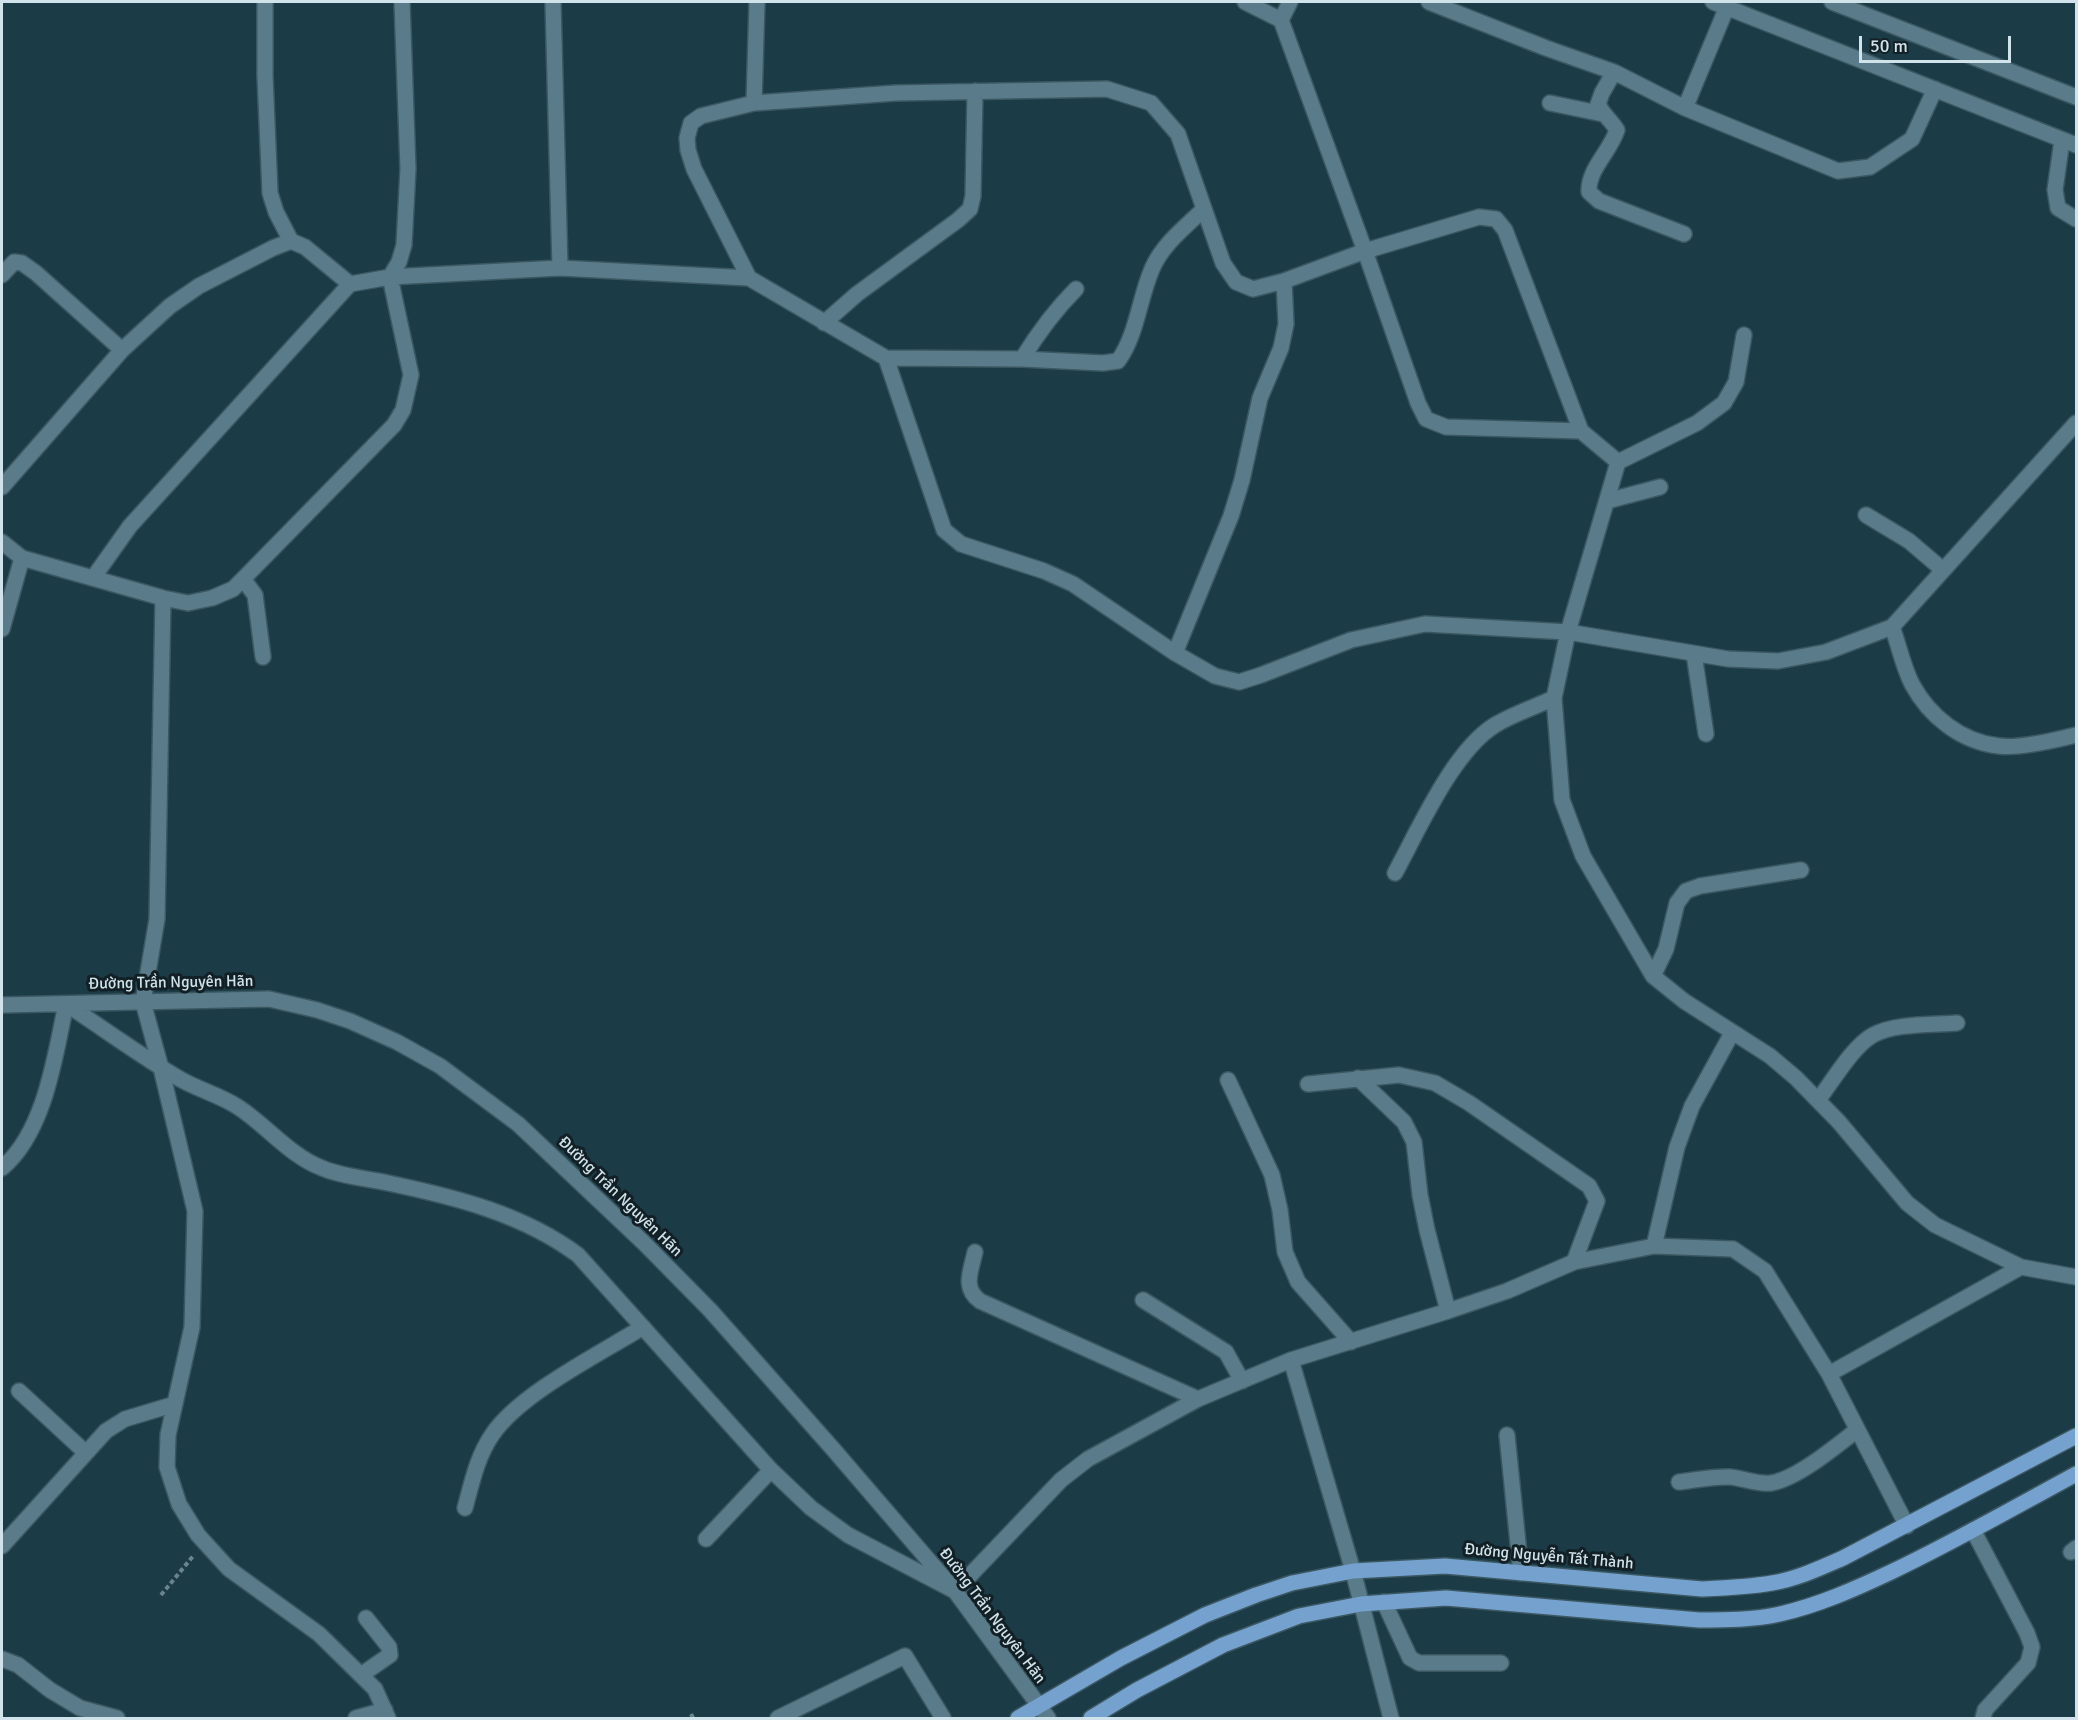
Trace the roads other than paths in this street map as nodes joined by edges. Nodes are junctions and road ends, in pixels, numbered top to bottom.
1 (265, 2) edge
2 (402, 2) edge
3 (553, 2) edge
4 (757, 2) edge
5 (1245, 2) edge
6 (1290, 2) edge
7 (1429, 2) edge
8 (1832, 2) edge
9 (1723, 3) edge
10 (1281, 20) junction
11 (1614, 72) junction
12 (1935, 89) junction
13 (975, 92) junction
14 (2076, 97) edge
15 (754, 103) junction
16 (1550, 103) dead end
17 (1685, 108) junction
18 (1602, 114) junction
19 (2069, 143) edge
20 (1204, 209) junction
21 (2076, 219) edge
22 (1684, 234) dead end
23 (291, 241) junction
24 (1365, 251) junction
25 (560, 268) junction
26 (2, 275) edge
27 (390, 277) junction
28 (749, 278) junction
29 (1284, 281) junction
30 (350, 284) junction
31 (1076, 289) dead end
32 (824, 323) junction
33 (1744, 335) dead end
34 (122, 350) junction
35 (885, 358) junction
36 (1022, 359) junction
37 (2076, 423) edge
38 (1581, 431) junction
39 (1618, 462) junction
40 (2, 487) edge
41 (1660, 487) dead end
42 (1607, 501) junction
43 (1866, 515) dead end
44 (2, 542) edge
45 (22, 558) junction
46 (1943, 570) junction
47 (93, 578) junction
48 (243, 579) junction
49 (164, 598) junction
50 (1893, 627) junction
51 (2, 629) edge
52 (1568, 632) junction
53 (1175, 653) junction
54 (1694, 654) junction
55 (263, 657) dead end
56 (1554, 699) junction
57 (1706, 734) dead end
58 (2076, 735) edge
59 (1801, 870) dead end
60 (1395, 873) dead end
61 (1653, 976) junction
62 (143, 1002) junction
63 (66, 1004) junction
64 (2, 1005) edge
65 (1957, 1023) dead end
66 (1732, 1033) junction
67 (161, 1068) junction
68 (1358, 1078) junction
69 (1228, 1080) dead end
70 (1308, 1084) dead end
71 (1818, 1100) junction
72 (2, 1168) edge
73 (1654, 1246) junction
74 (975, 1252) dead end
75 (1574, 1262) junction
76 (2022, 1267) junction
77 (2076, 1277) edge
78 (1143, 1300) dead end
79 (1448, 1311) junction
80 (643, 1327) junction
81 (1351, 1342) junction
82 (1291, 1360) junction
83 (1829, 1374) junction
84 (1242, 1381) junction
85 (19, 1391) dead end
86 (1198, 1399) junction
87 (175, 1404) junction
88 (1857, 1430) junction
89 (1507, 1435) dead end
90 (2076, 1436) edge
91 (86, 1453) junction
92 (771, 1470) junction
93 (2076, 1474) edge
94 (1679, 1482) dead end
95 (465, 1508) dead end
96 (1907, 1526) junction
97 (1973, 1530) junction
98 (706, 1539) dead end
99 (2, 1546) edge
100 (1353, 1571) junction
101 (1521, 1573) junction
102 (955, 1592) junction
103 (1384, 1602) junction
104 (1360, 1604) junction
105 (366, 1618) dead end
106 (2, 1659) edge
107 (1501, 1662) dead end
108 (361, 1675) junction
109 (1038, 1706) junction
110 (386, 1714) edge
111 (117, 1719) edge
112 (356, 1719) edge
113 (778, 1719) edge
114 (943, 1719) edge
115 (1018, 1719) edge
116 (1048, 1719) edge
117 (1091, 1719) edge
118 (1391, 1719) edge
119 (1983, 1719) edge

1 - 23 street
2 - 27 street
3 - 25 street
4 - 15 street
5 - 10 street
6 - 10 street
7 - 11 street
8 - 14 street
9 - 12 street
9 - 17 street
10 - 24 street
11 - 17 street
11 - 18 street
12 - 17 street
12 - 19 street
13 - 15 street
13 - 20 street
13 - 32 street
15 - 28 street
16 - 18 street
18 - 22 street
19 - 21 street
20 - 29 street
20 - 36 street
23 - 30 street
23 - 34 street
24 - 29 street
24 - 38 street
24 - 38 street
25 - 27 street
25 - 28 street
26 - 34 street
27 - 30 street
27 - 48 street
28 - 32 street
29 - 53 street
30 - 47 street
31 - 36 street
32 - 35 street
33 - 39 street
34 - 40 street
35 - 36 street
35 - 53 street
37 - 46 street
38 - 39 street
39 - 42 street
41 - 42 street
42 - 52 street
43 - 46 street
44 - 45 street
45 - 47 street
45 - 51 street
46 - 50 street
47 - 49 street
48 - 49 street
48 - 55 street
49 - 62 street
50 - 54 street
50 - 58 street
52 - 53 street
52 - 54 street
52 - 56 street
54 - 57 street
56 - 60 street
56 - 61 street
59 - 61 street
61 - 66 street
62 - 63 street, Đường Trần Nguyên Hãn
62 - 67 street
62 - 102 street, Đường Trần Nguyên Hãn
63 - 64 street, Đường Trần Nguyên Hãn
63 - 67 street
63 - 72 street
65 - 71 street
66 - 71 street
66 - 73 street
67 - 80 street
67 - 87 street
68 - 70 street
68 - 75 street
68 - 79 street
69 - 81 street
71 - 76 street
73 - 75 street
73 - 83 street
74 - 86 street
75 - 79 street
76 - 77 street
76 - 83 street
78 - 84 street
79 - 81 street
80 - 92 street
80 - 95 street
81 - 82 street
82 - 84 street
82 - 100 street
83 - 88 street
84 - 86 street
85 - 91 street
86 - 102 street
87 - 91 street
87 - 108 street
88 - 94 street
88 - 96 street
89 - 101 street
90 - 96 main road, Đường Nguyễn Tất Thành
91 - 99 street
92 - 98 street
92 - 102 street
93 - 97 main road
96 - 101 main road, Đường Nguyễn Tất Thành
97 - 103 main road
97 - 119 street
100 - 101 main road, Đường Nguyễn Tất Thành
100 - 104 street
100 - 109 main road, Đường Nguyễn Tất Thành
102 - 109 street, Đường Trần Nguyên Hãn
103 - 104 main road
103 - 107 street
104 - 117 main road
104 - 118 street
105 - 108 street
106 - 111 street
108 - 110 street
109 - 115 main road, Đường Nguyễn Tất Thành
109 - 116 street, Đường Trần Nguyên Hãn
110 - 112 street
113 - 114 street

